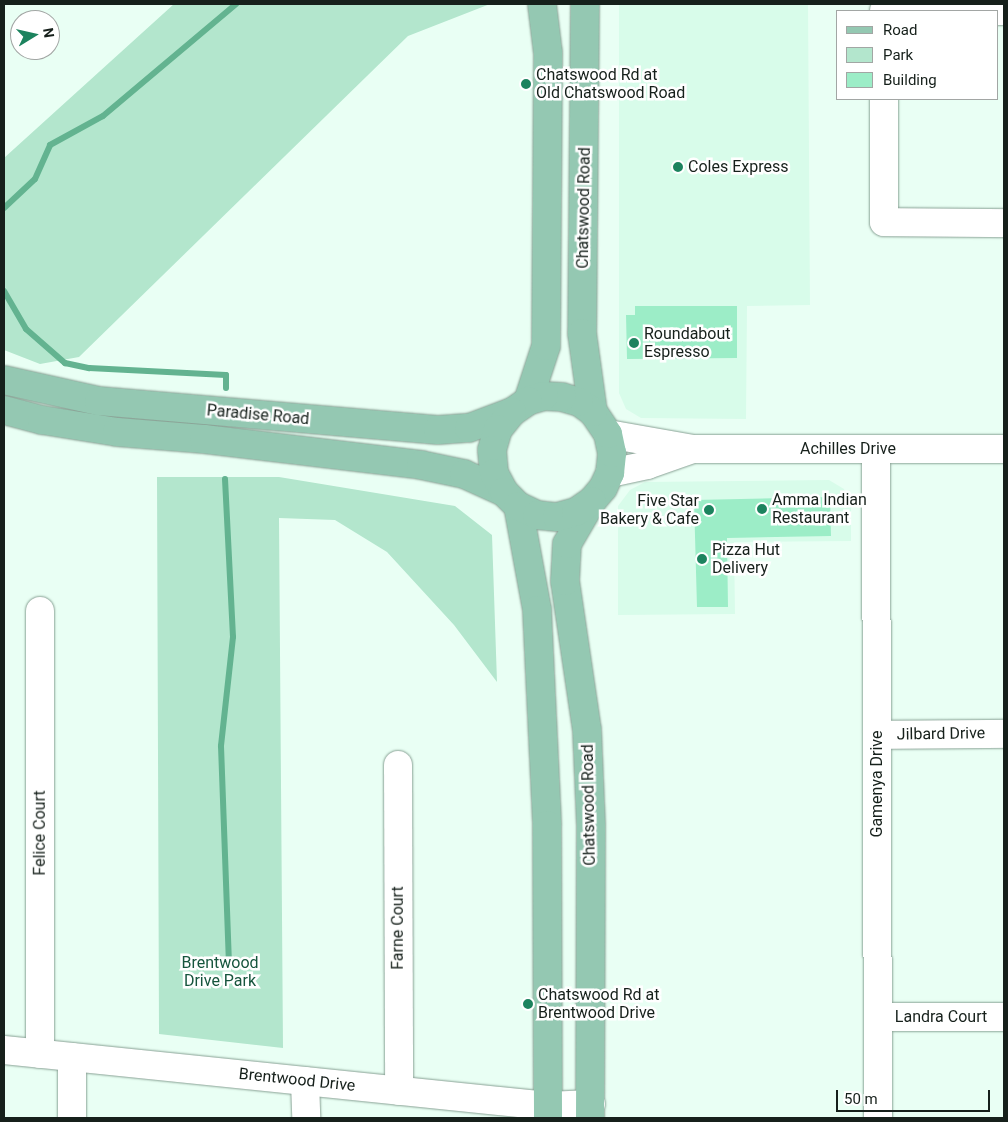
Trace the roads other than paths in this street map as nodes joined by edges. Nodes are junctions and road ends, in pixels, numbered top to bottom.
1 (542, 4) edge
2 (585, 4) edge
3 (884, 100) edge
4 (1004, 223) edge
5 (4, 380) edge
6 (520, 406) junction
7 (4, 410) edge
8 (600, 423) junction
9 (692, 449) junction
10 (876, 449) junction
11 (1004, 449) edge
12 (610, 473) junction
13 (511, 499) junction
14 (592, 501) junction
15 (40, 611) dead end
16 (1004, 734) edge
17 (877, 735) junction
18 (398, 765) dead end
19 (878, 1017) junction
20 (1004, 1017) edge
21 (4, 1050) edge
22 (40, 1054) junction
23 (72, 1057) junction
24 (305, 1081) junction
25 (399, 1092) junction
26 (590, 1111) edge
27 (548, 1112) edge
28 (72, 1118) edge
29 (306, 1118) edge
30 (878, 1118) edge

1 - 6 main road
2 - 8 main road, Chatswood Road
3 - 4 street
5 - 6 main road, Paradise Road
6 - 8 main road
6 - 13 main road
7 - 13 main road, Paradise Road
8 - 9 street, Achilles Drive
8 - 12 main road, Chatswood Road
9 - 10 street, Achilles Drive
9 - 12 street, Achilles Drive
10 - 11 street, Achilles Drive
10 - 17 street, Gamenya Drive
12 - 14 main road, Chatswood Road
13 - 14 main road, Chatswood Road
13 - 27 main road
14 - 26 main road, Chatswood Road
15 - 22 street, Felice Court
16 - 17 street, Jilbard Drive
17 - 19 street, Gamenya Drive
18 - 25 street, Farne Court
19 - 20 street, Landra Court
19 - 30 street, Gamenya Drive
21 - 22 street, Brentwood Drive
22 - 23 street, Brentwood Drive
23 - 24 street, Brentwood Drive
23 - 28 street
24 - 25 street, Brentwood Drive
24 - 29 street
25 - 27 street, Brentwood Drive
26 - 27 street, Brentwood Drive

